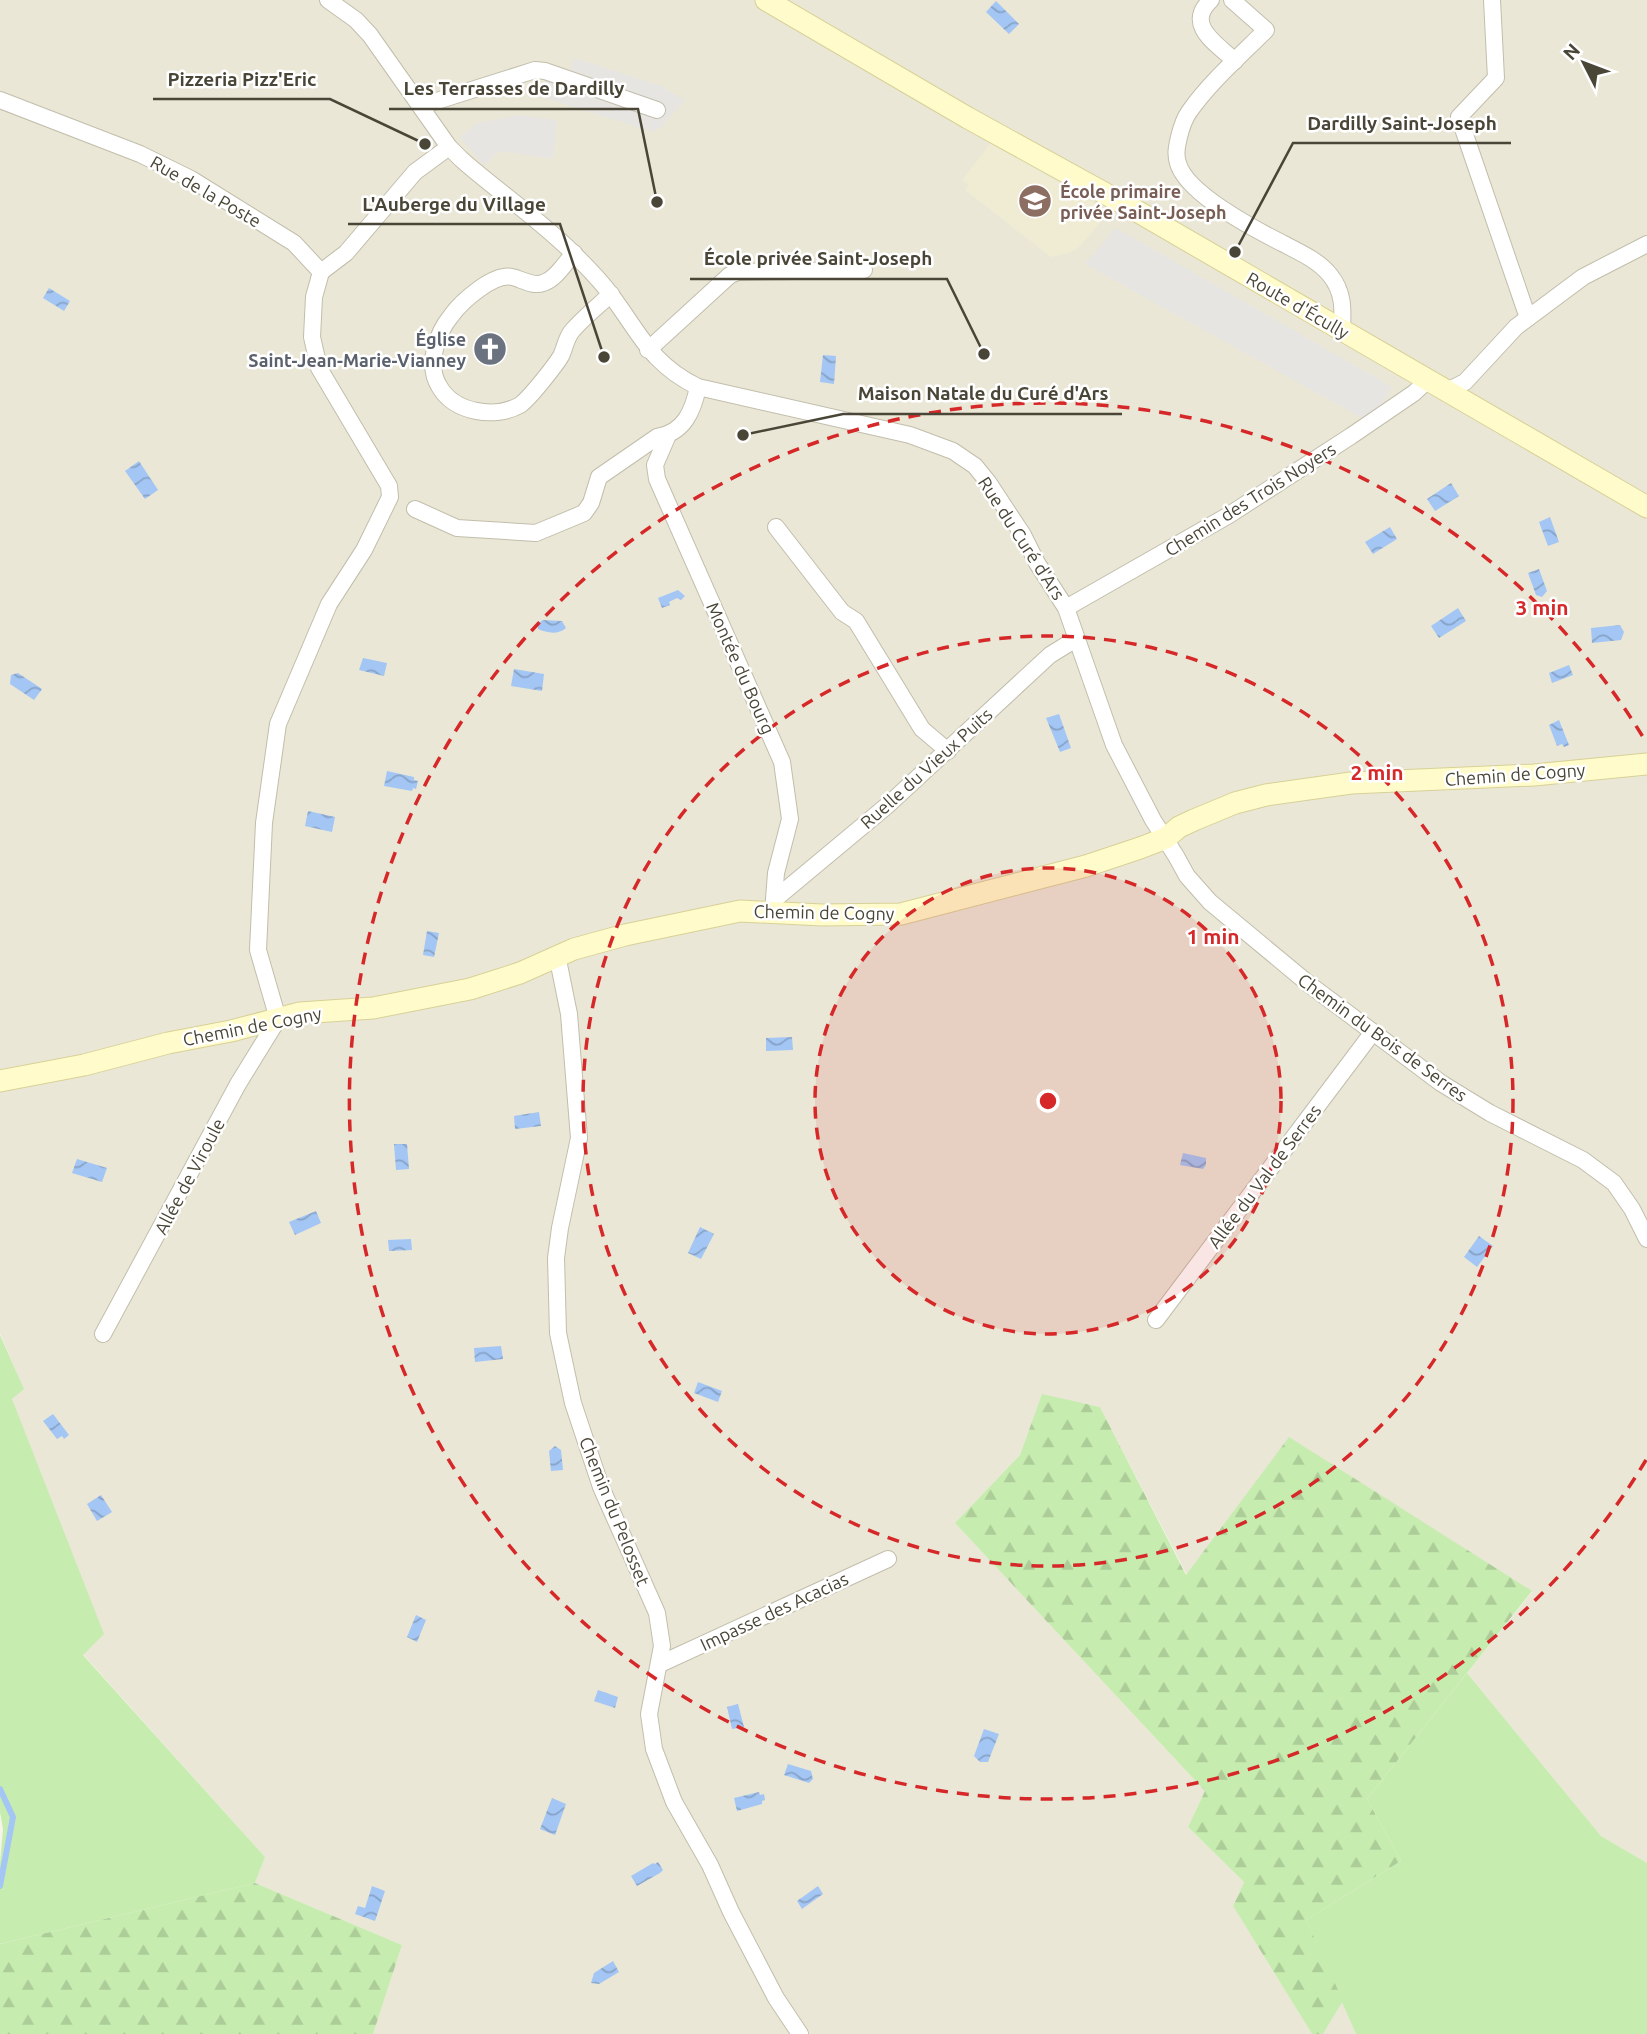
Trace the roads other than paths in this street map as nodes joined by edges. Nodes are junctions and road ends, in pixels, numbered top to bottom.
1 (328, 0) edge
2 (766, 0) edge
3 (1211, 0) edge
4 (1232, 0) edge
5 (1492, 0) edge
6 (1235, 61) junction
7 (0, 100) edge
8 (421, 106) junction
9 (657, 110) dead end
10 (449, 147) junction
11 (1647, 244) edge
12 (574, 253) junction
13 (864, 270) dead end
14 (321, 272) junction
15 (611, 294) junction
16 (1528, 318) junction
17 (1342, 331) junction
18 (648, 350) junction
19 (1428, 380) junction
20 (698, 387) junction
21 (1447, 391) junction
22 (668, 435) junction
23 (1647, 507) edge
24 (415, 509) dead end
25 (776, 527) dead end
26 (1066, 608) junction
27 (1076, 639) junction
28 (948, 751) junction
29 (1647, 764) edge
30 (1166, 838) junction
31 (774, 905) junction
32 (557, 955) junction
33 (278, 1019) junction
34 (1373, 1032) junction
35 (0, 1082) edge
36 (1647, 1239) edge
37 (1156, 1320) dead end
38 (103, 1334) dead end
39 (887, 1559) dead end
40 (660, 1664) junction
41 (800, 2034) edge

1 - 8 street, Rue du Curé d'Ars
2 - 17 street, Route d'Écully
3 - 6 street
4 - 6 street
5 - 16 street
6 - 17 street
7 - 14 street, Rue de la Poste
8 - 9 street
8 - 10 street, Rue du Curé d'Ars
10 - 12 street, Rue du Curé d'Ars
10 - 14 street
11 - 16 street
12 - 15 street, Rue du Curé d'Ars
12 - 15 street
13 - 18 street
14 - 33 street
15 - 18 street, Rue du Curé d'Ars
16 - 21 street
17 - 19 street, Route d'Écully
18 - 20 street, Rue du Curé d'Ars
19 - 21 street, Route d'Écully
19 - 26 street, Chemin des Trois Noyers
20 - 22 street
20 - 26 street, Rue du Curé d'Ars
21 - 23 street, Route d'Écully
22 - 24 street
22 - 31 street, Montée du Bourg
25 - 28 street
26 - 27 street, Rue du Curé d'Ars
27 - 28 street, Ruelle du Vieux Puits
27 - 30 street, Rue du Curé d'Ars
28 - 31 street, Ruelle du Vieux Puits
29 - 30 street, Chemin de Cogny
30 - 31 street, Chemin de Cogny
30 - 34 street, Chemin du Bois de Serres
31 - 32 street, Chemin de Cogny
32 - 33 street, Chemin de Cogny
32 - 40 street, Chemin du Pelosset
33 - 35 street, Chemin de Cogny
33 - 38 street, Allée de Viroule
34 - 36 street, Chemin du Bois de Serres
34 - 37 street, Allée du Val de Serres
39 - 40 street, Impasse des Acacias
40 - 41 street, Chemin du Pelosset

